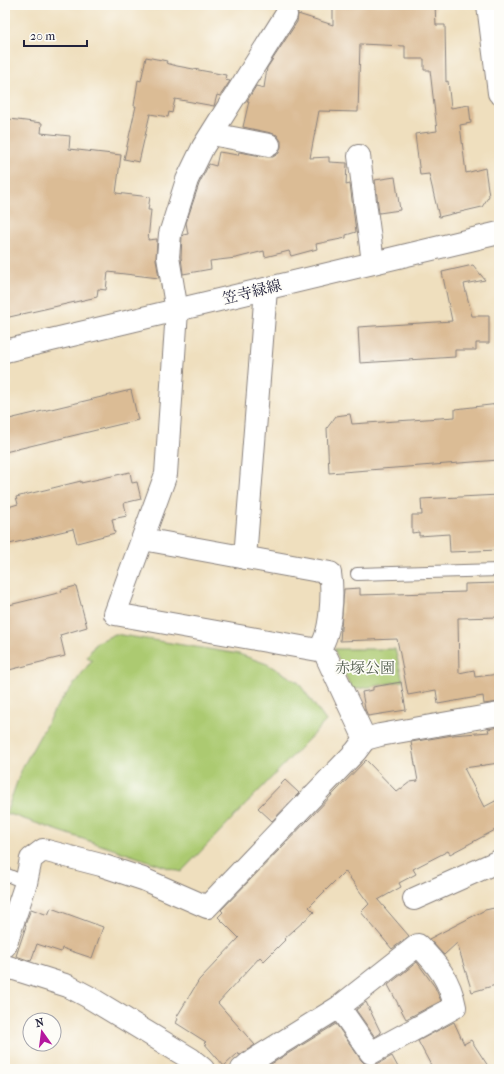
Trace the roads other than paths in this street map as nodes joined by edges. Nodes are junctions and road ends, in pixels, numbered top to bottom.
1 (488, 5) edge
2 (286, 15) dead end
3 (499, 93) edge
4 (212, 134) junction
5 (269, 144) dead end
6 (359, 156) dead end
7 (499, 233) edge
8 (373, 262) junction
9 (266, 289) junction
10 (177, 311) junction
11 (5, 351) edge
12 (143, 539) junction
13 (245, 558) junction
14 (499, 570) edge
15 (357, 574) dead end
16 (327, 658) dead end
17 (499, 714) edge
18 (365, 739) junction
19 (499, 861) edge
20 (5, 874) edge
21 (26, 883) junction
22 (414, 899) dead end
23 (5, 946) edge
24 (5, 966) edge
25 (339, 1007) junction
26 (203, 1069) edge
27 (242, 1069) edge

1 - 3 street
2 - 4 street
4 - 5 street
4 - 10 street
6 - 8 street
7 - 8 street, 笠寺緑線
8 - 9 street, 笠寺緑線
9 - 10 street, 笠寺緑線
9 - 13 street
10 - 11 street, 笠寺緑線
10 - 12 street
12 - 13 street
12 - 13 street
14 - 15 lane
16 - 18 street
17 - 18 street
18 - 21 street
19 - 22 street
20 - 21 lane
21 - 23 street
24 - 26 street
25 - 25 street
25 - 27 street

